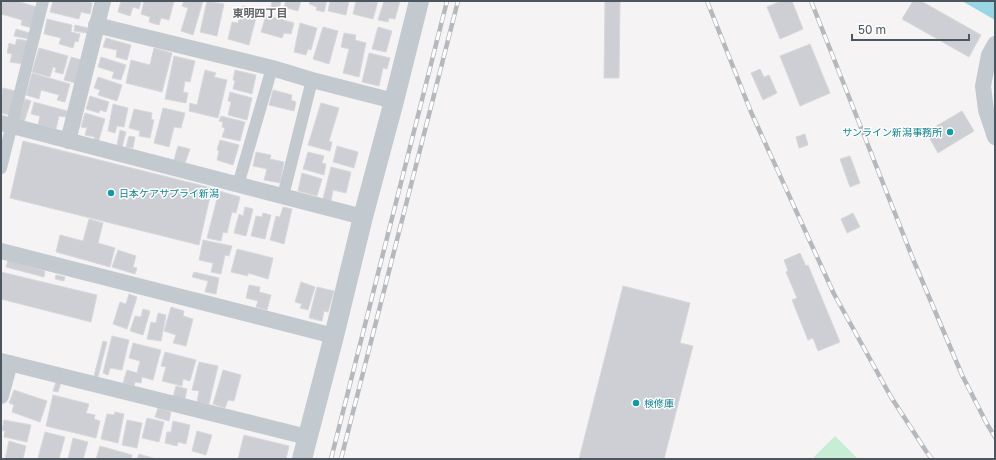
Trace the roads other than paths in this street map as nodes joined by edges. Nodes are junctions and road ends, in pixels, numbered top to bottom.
1 (43, 1) edge
2 (103, 1) edge
3 (419, 1) edge
4 (96, 25) junction
5 (995, 44) edge
6 (272, 68) junction
7 (312, 80) junction
8 (394, 100) junction
9 (6, 125) edge
10 (995, 137) edge
11 (68, 141) junction
12 (1, 168) edge
13 (238, 185) junction
14 (283, 196) junction
15 (363, 217) junction
16 (1, 251) edge
17 (334, 336) junction
18 (5, 362) edge
19 (1, 396) edge
20 (307, 437) junction
21 (302, 459) edge

1 - 9 street
2 - 4 street
3 - 8 street
4 - 6 street
4 - 11 street
5 - 10 street
6 - 7 street
6 - 13 street
7 - 8 street
7 - 14 street
8 - 15 street
9 - 11 street
9 - 12 street
11 - 13 street
13 - 14 street
14 - 15 street
15 - 17 street
16 - 17 street
17 - 20 street
18 - 19 street
18 - 20 street
20 - 21 street

